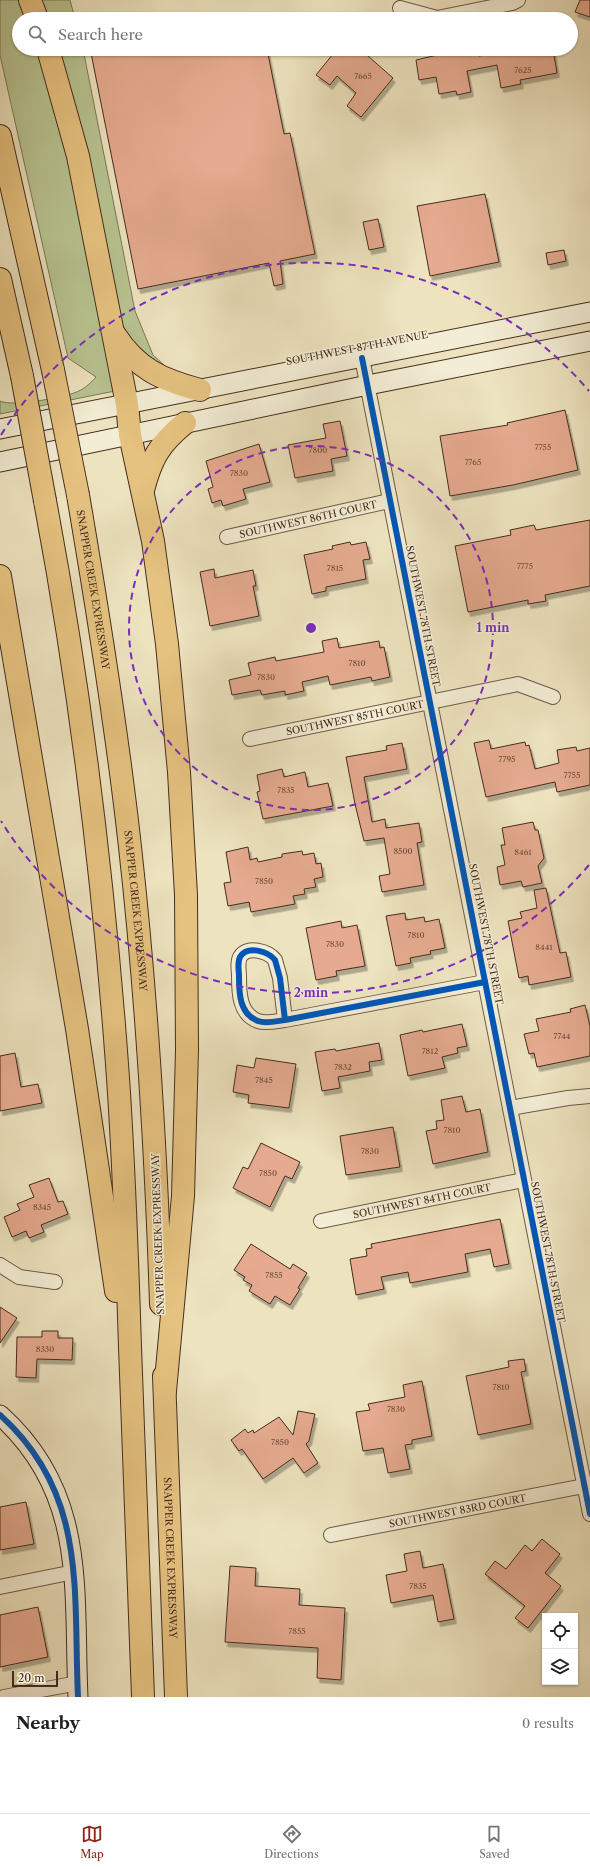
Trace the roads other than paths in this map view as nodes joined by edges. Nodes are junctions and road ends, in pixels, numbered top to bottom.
1 (30, 0) edge
2 (518, 0) edge
3 (400, 8) dead end
4 (34, 12) edge
5 (415, 12) edge
6 (467, 12) edge
7 (50, 56) edge
8 (0, 136) edge
9 (0, 279) edge
10 (590, 312) edge
11 (113, 331) junction
12 (590, 341) edge
13 (362, 358) junction
14 (368, 385) junction
15 (200, 390) junction
16 (127, 404) junction
17 (185, 424) junction
18 (0, 429) edge
19 (130, 435) junction
20 (0, 462) edge
21 (143, 492) junction
22 (389, 501) junction
23 (227, 537) dead end
24 (0, 576) edge
25 (553, 697) dead end
26 (429, 701) junction
27 (250, 739) dead end
28 (485, 982) junction
29 (285, 1020) junction
30 (590, 1096) edge
31 (510, 1108) junction
32 (523, 1180) junction
33 (321, 1221) dead end
34 (0, 1265) edge
35 (55, 1282) dead end
36 (165, 1391) junction
37 (132, 1401) junction
38 (0, 1415) edge
39 (584, 1486) junction
40 (590, 1514) edge
41 (331, 1535) dead end
42 (74, 1572) junction
43 (0, 1587) edge
44 (78, 1690) edge
45 (4, 1697) edge
46 (143, 1697) edge
47 (176, 1697) edge

1 - 4 highway
2 - 6 street
3 - 5 street
7 - 11 highway
8 - 36 highway, SNAPPER CREEK EXPRESSWAY, bridge
9 - 37 highway, bridge
10 - 13 main road, SOUTHWEST 87TH AVENUE
11 - 15 highway
11 - 16 highway
12 - 14 main road
13 - 14 street, SOUTHWEST 78TH STREET
13 - 15 main road, SOUTHWEST 87TH AVENUE
14 - 17 main road
14 - 22 street, SOUTHWEST 78TH STREET
15 - 16 main road, SOUTHWEST 87TH AVENUE
16 - 18 main road, SOUTHWEST 87TH AVENUE
16 - 19 highway
17 - 19 main road
17 - 21 highway
19 - 20 main road
19 - 21 highway
21 - 36 highway
22 - 23 street, SOUTHWEST 86TH COURT
22 - 26 street, SOUTHWEST 78TH STREET
24 - 37 highway
25 - 26 street, SOUTHWEST 85TH COURT
26 - 27 street, SOUTHWEST 85TH COURT
26 - 28 street, SOUTHWEST 78TH STREET
28 - 29 street
28 - 31 street, SOUTHWEST 78TH STREET
29 - 29 street
30 - 31 street
31 - 32 street, SOUTHWEST 78TH STREET
32 - 33 street, SOUTHWEST 84TH COURT
32 - 39 street, SOUTHWEST 78TH STREET
34 - 35 street
36 - 47 highway, SNAPPER CREEK EXPRESSWAY
37 - 46 highway
38 - 42 main road
39 - 40 street, SOUTHWEST 78TH STREET
39 - 41 street, SOUTHWEST 83RD COURT
42 - 43 street
42 - 44 main road
44 - 45 street

